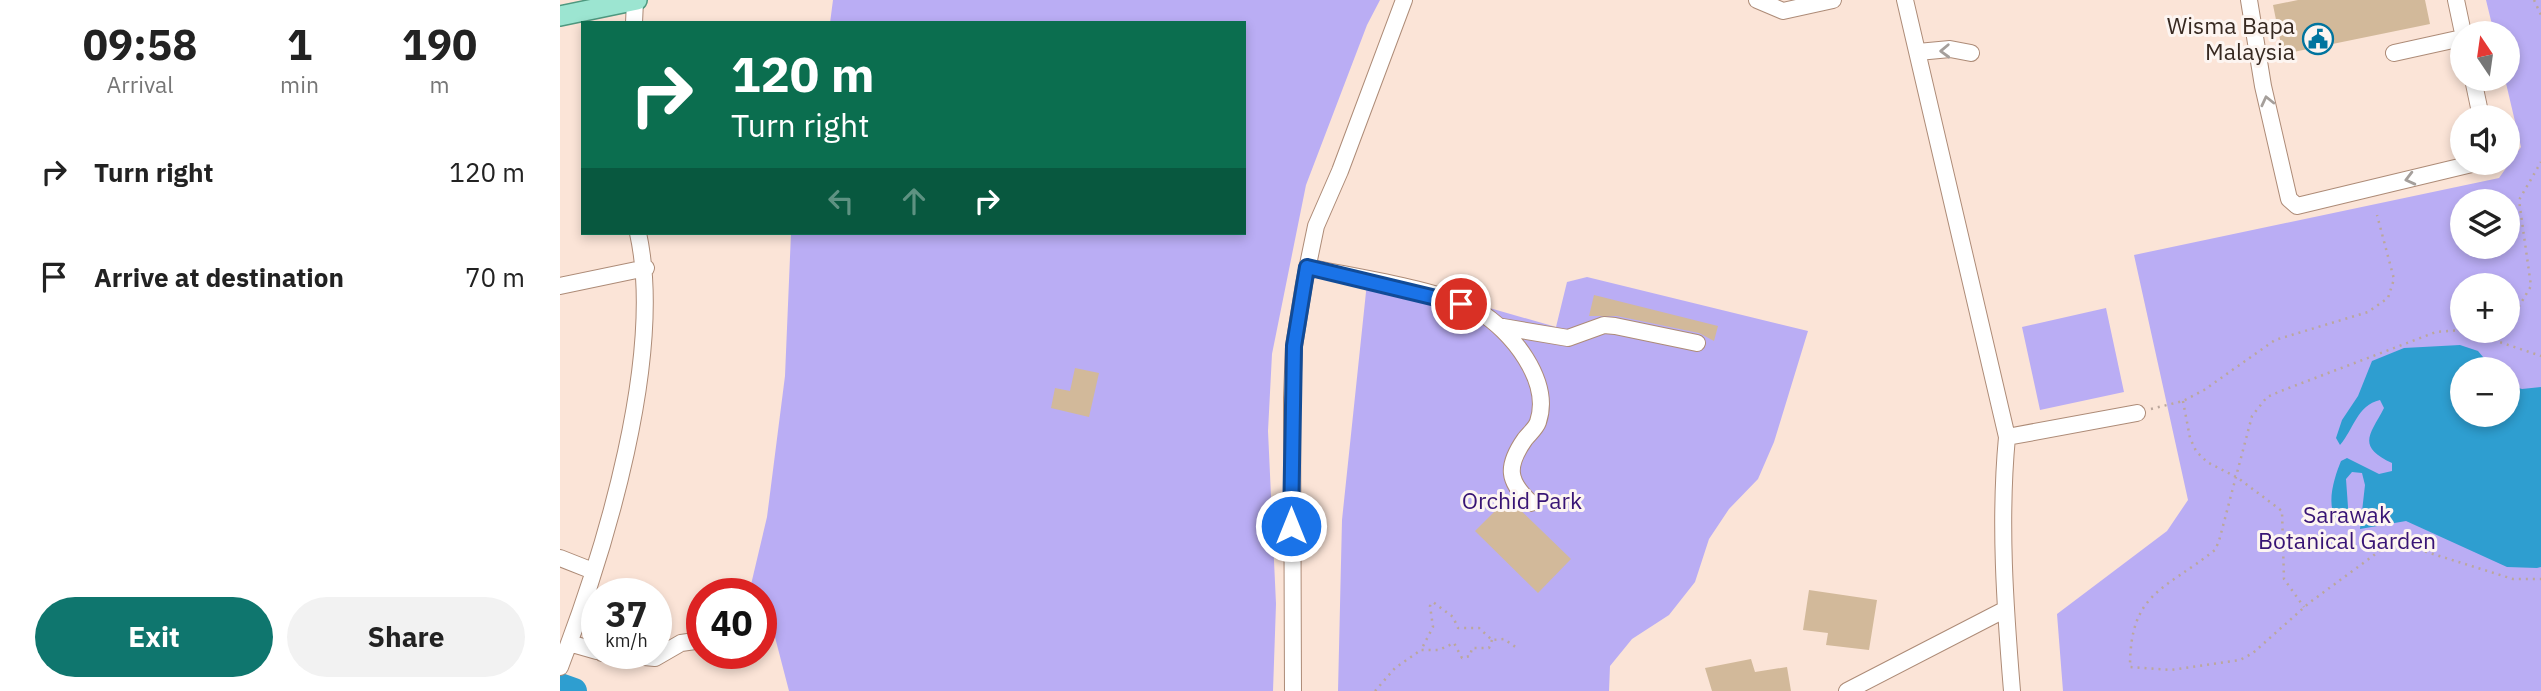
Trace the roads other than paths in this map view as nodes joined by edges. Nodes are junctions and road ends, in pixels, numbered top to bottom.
1 (1404, 0) edge
2 (1757, 0) edge
3 (1833, 0) edge
4 (1905, 0) edge
5 (2249, 0) edge
6 (2456, 0) edge
7 (636, 1) edge
8 (560, 16) edge
9 (634, 21) edge
10 (2460, 21) edge
11 (2450, 39) edge
12 (1918, 52) junction
13 (1971, 52) dead end
14 (2394, 53) dead end
15 (2450, 169) edge
16 (638, 235) edge
17 (1307, 267) junction
18 (646, 268) junction
19 (560, 286) edge
20 (1503, 327) junction
21 (1697, 343) dead end
22 (2137, 413) road end
23 (2007, 437) junction
24 (1531, 503) dead end
25 (560, 558) edge
26 (593, 571) junction
27 (2006, 610) junction
28 (569, 643) junction
29 (581, 646) edge
30 (560, 667) edge
31 (1293, 691) edge
32 (1847, 691) edge
33 (2012, 691) edge

1 - 17 street
2 - 3 street
4 - 12 street
15 -> 5 street
6 - 10 street
7 - 8 main road
7 - 9 street
11 - 14 street
13 -> 12 street
12 - 23 street
16 - 18 street
17 - 20 street
17 - 31 street
18 - 19 street
18 - 26 street
20 - 21 street
20 - 24 street
22 - 23 street
23 - 27 street
25 - 26 street
26 - 28 street
27 - 32 street
27 - 33 street
28 - 29 street
28 - 30 street

